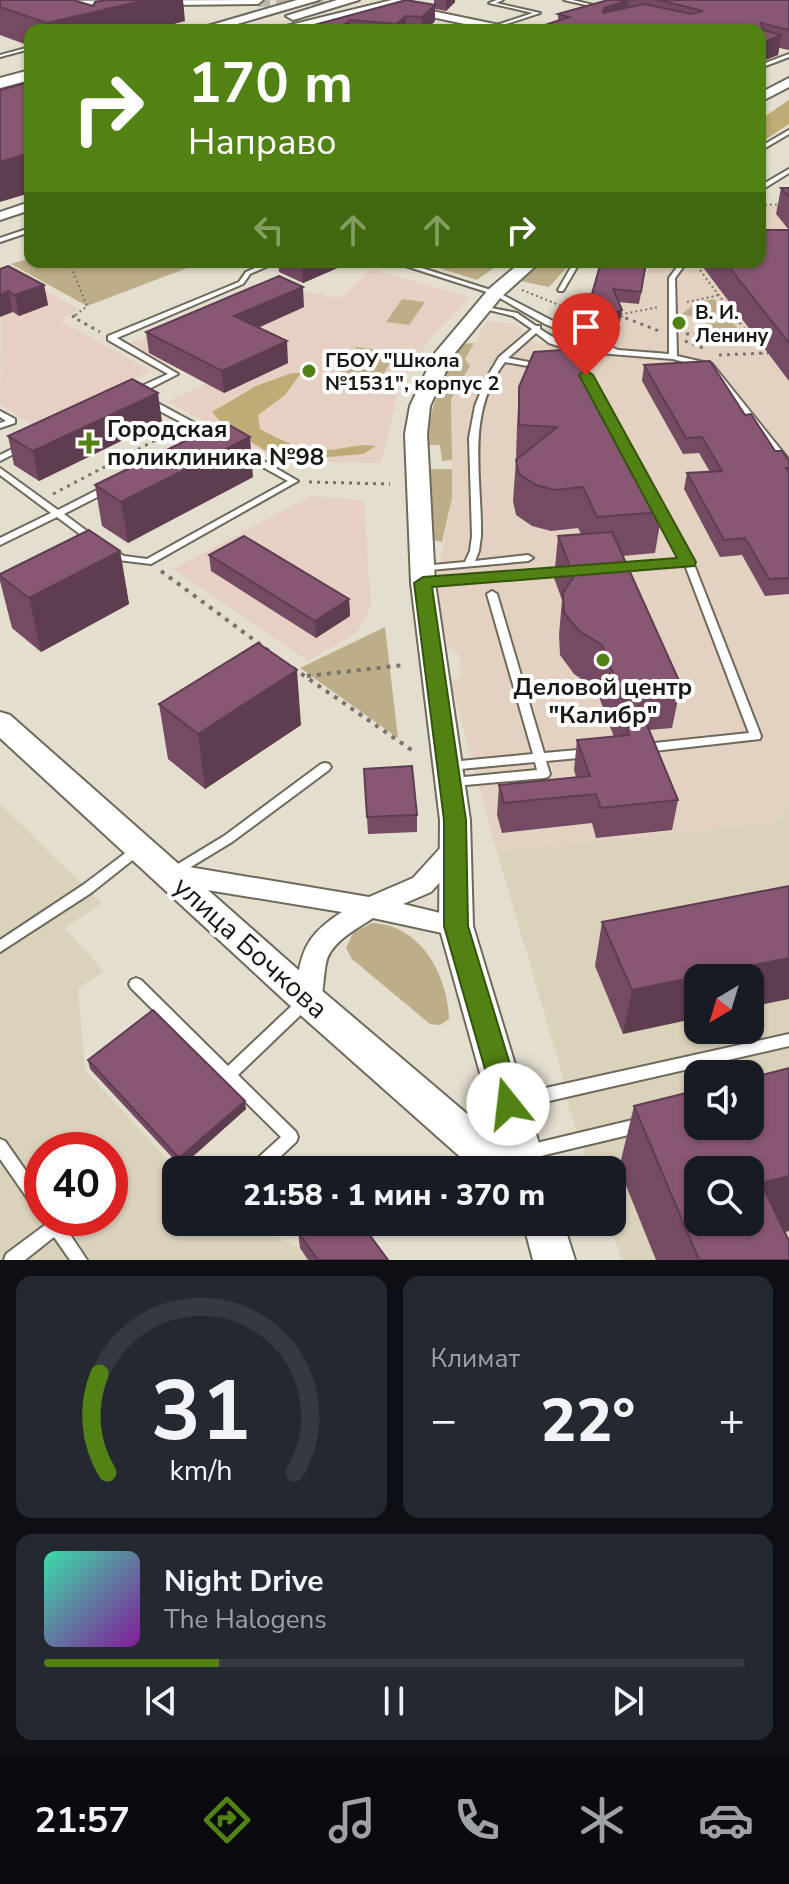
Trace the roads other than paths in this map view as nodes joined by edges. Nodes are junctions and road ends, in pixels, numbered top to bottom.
1 (312, 0) edge
2 (352, 0) edge
3 (501, 0) edge
4 (566, 0) edge
5 (647, 0) edge
6 (258, 1) edge
7 (396, 2) edge
8 (0, 6) edge
9 (74, 7) junction
10 (615, 11) junction
11 (55, 12) edge
12 (629, 14) edge
13 (473, 23) junction
14 (232, 24) edge
15 (244, 24) edge
16 (247, 24) edge
17 (302, 24) edge
18 (470, 24) edge
19 (478, 24) edge
20 (513, 24) edge
21 (575, 24) edge
22 (775, 49) edge
23 (24, 50) edge
24 (789, 54) edge
25 (0, 56) edge
26 (766, 64) edge
27 (24, 77) edge
28 (789, 82) edge
29 (0, 83) edge
30 (24, 90) edge
31 (766, 94) edge
32 (0, 96) edge
33 (789, 132) edge
34 (766, 145) edge
35 (789, 171) edge
36 (766, 185) edge
37 (24, 209) edge
38 (2, 214) edge
39 (24, 232) edge
40 (0, 240) edge
41 (260, 268) edge
42 (414, 268) edge
43 (525, 268) edge
44 (574, 268) edge
45 (680, 268) edge
46 (561, 290) dead end
47 (499, 296) junction
48 (537, 328) junction
49 (625, 354) junction
50 (673, 357) junction
51 (502, 359) junction
52 (544, 367) edge
53 (133, 394) junction
54 (121, 400) edge
55 (0, 413) edge
56 (0, 426) edge
57 (211, 434) junction
58 (222, 441) edge
59 (196, 442) edge
60 (27, 445) edge
61 (234, 447) edge
62 (0, 458) edge
63 (789, 466) edge
64 (0, 471) edge
65 (112, 485) edge
66 (651, 495) edge
67 (56, 515) junction
68 (0, 542) edge
69 (528, 558) dead end
70 (470, 562) junction
71 (688, 562) junction
72 (598, 569) edge
73 (583, 570) edge
74 (422, 576) junction
75 (492, 594) dead end
76 (0, 722) edge
77 (633, 749) edge
78 (602, 752) edge
79 (540, 759) junction
80 (325, 767) dead end
81 (449, 774) junction
82 (141, 847) junction
83 (453, 851) junction
84 (170, 874) junction
85 (370, 907) junction
86 (456, 926) junction
87 (0, 947) edge
88 (136, 984) dead end
89 (308, 1000) junction
90 (789, 1040) edge
91 (228, 1075) junction
92 (508, 1104) junction
93 (658, 1121) edge
94 (0, 1146) edge
95 (270, 1156) edge
96 (508, 1156) edge
97 (517, 1156) edge
98 (544, 1156) edge
99 (24, 1181) edge
100 (38, 1236) edge
101 (63, 1236) edge
102 (547, 1236) edge
103 (12, 1260) edge
104 (79, 1260) edge
105 (554, 1260) edge

1 - 15 main road
2 - 16 main road
3 - 20 lane
4 - 10 lane
5 - 10 street
6 - 8 street
7 - 13 street
7 - 17 street
8 - 9 street
9 - 11 lane
9 - 14 street
10 - 12 lane
10 - 21 street
13 - 18 lane
13 - 19 street
22 - 24 lane
23 - 25 lane
24 - 26 lane
27 - 29 main road
28 - 31 street
30 - 32 main road
33 - 34 lane
35 - 36 lane
37 - 38 street
39 - 40 lane
41 - 53 lane
42 - 47 lane
43 - 47 street
44 - 46 lane
45 - 50 lane
47 - 48 lane
47 - 49 lane
47 - 74 street
48 - 49 lane
48 - 51 lane
49 - 50 lane
50 - 63 lane
51 - 52 lane
51 - 70 lane
53 - 54 lane
53 - 57 lane
55 - 56 lane
57 - 58 lane
57 - 59 lane
60 - 62 lane
61 - 67 lane
64 - 67 lane
65 - 67 lane
66 - 71 lane
67 - 68 lane
69 - 70 lane
70 - 74 lane
71 - 72 lane
71 - 77 lane
73 - 74 lane
74 - 81 street
75 - 79 lane
76 - 82 street, улица Бочкова
78 - 79 lane
79 - 81 lane
79 - 81 lane
80 - 84 lane
81 - 83 street
82 - 84 street, улица Бочкова
82 - 87 lane
83 - 85 street
83 - 86 street
84 - 85 street
84 - 89 street, улица Бочкова
85 - 86 street
85 - 89 street
86 - 92 street
88 - 91 lane
89 - 91 lane
89 - 96 street, улица Бочкова
90 - 92 lane
91 - 95 lane
92 - 97 street
93 - 98 lane
94 - 99 lane
100 - 103 lane
101 - 104 lane
102 - 105 street

